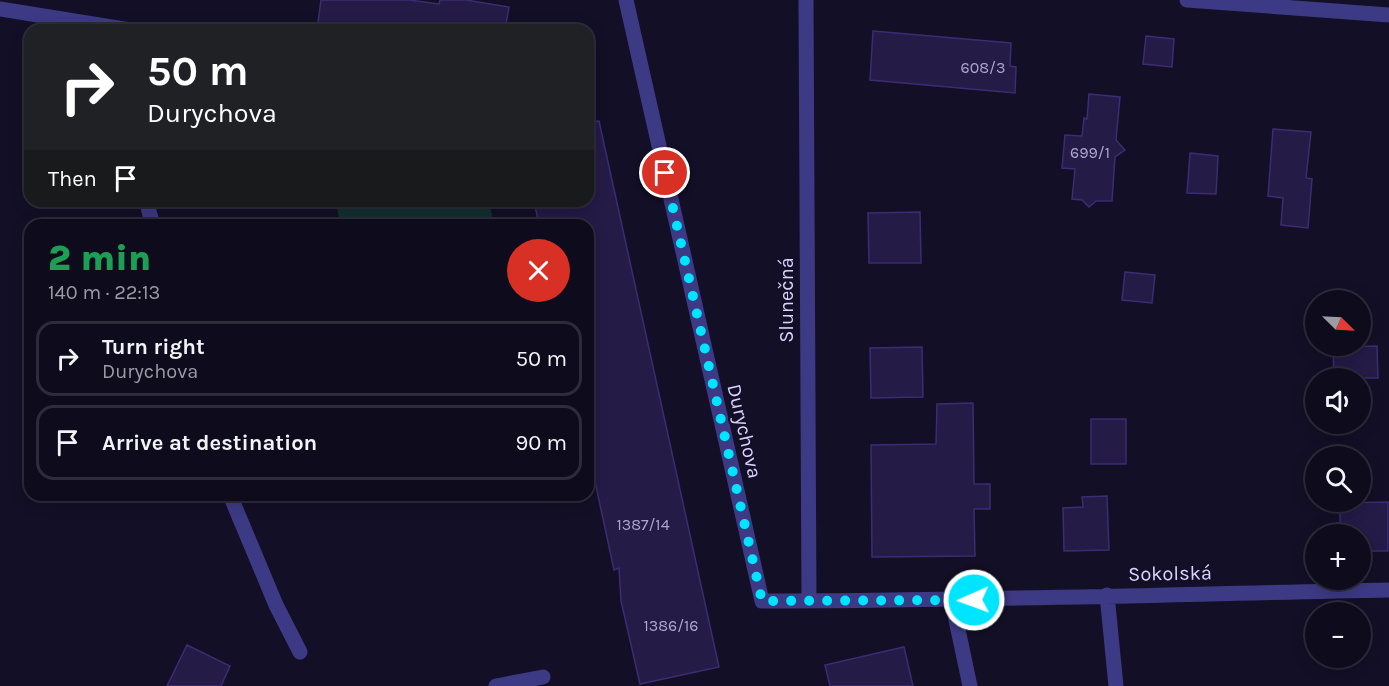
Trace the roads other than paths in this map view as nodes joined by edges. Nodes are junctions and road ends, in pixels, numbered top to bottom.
1 (626, 0) edge
2 (806, 0) edge
3 (1187, 0) edge
4 (0, 9) edge
5 (1389, 15) edge
6 (93, 24) edge
7 (233, 501) edge
8 (1389, 590) edge
9 (1107, 595) junction
10 (809, 601) junction
11 (952, 601) junction
12 (300, 652) dead end
13 (543, 677) dead end
14 (496, 686) edge
15 (970, 686) edge
16 (1116, 686) edge

1 - 10 street, Durychova
2 - 10 street, Slunečná
3 - 5 street
4 - 6 street
7 - 12 street
8 - 9 street, Sokolská
9 - 11 street, Sokolská
9 - 16 street
10 - 11 street, Durychova
11 - 15 street
13 - 14 street

